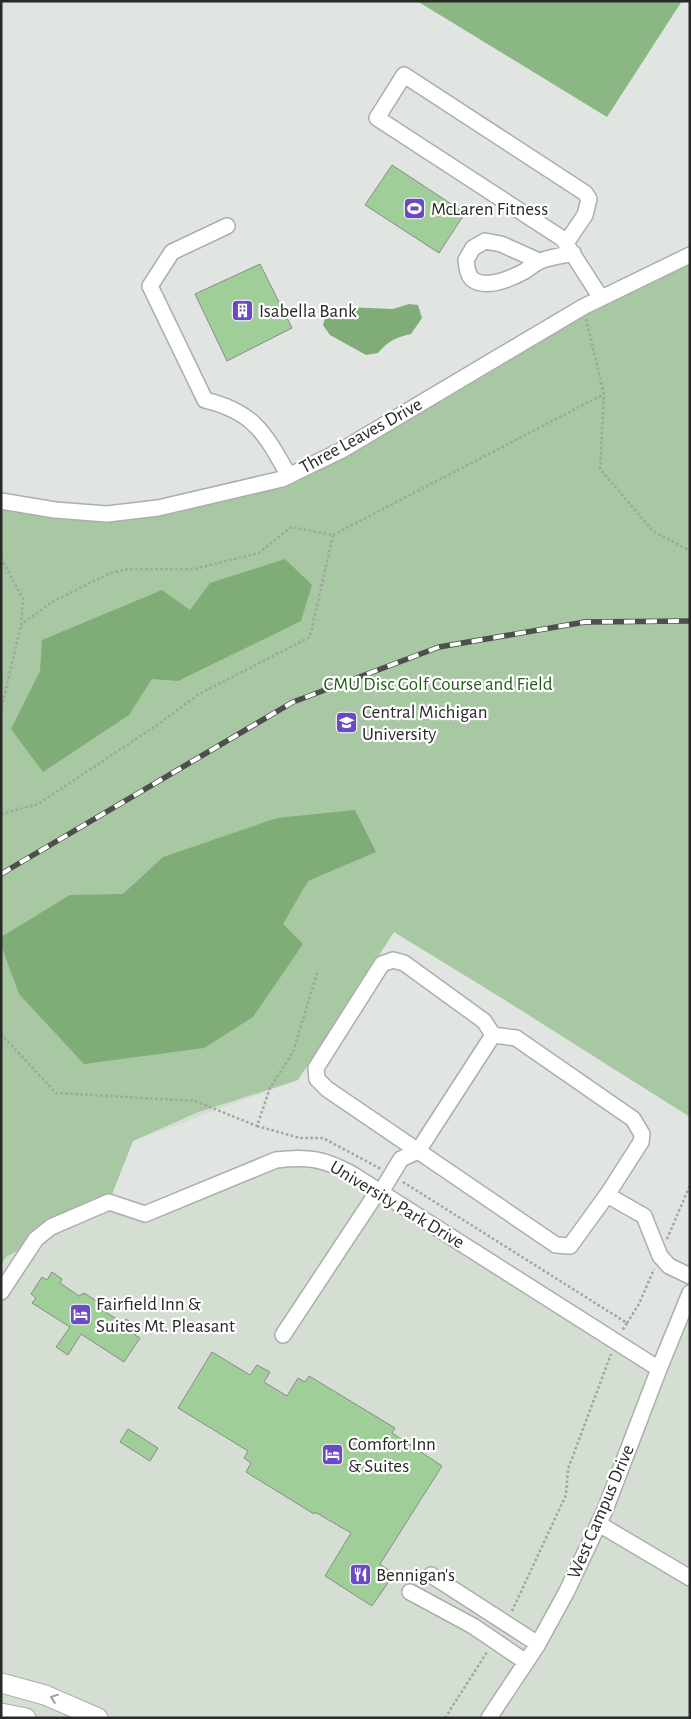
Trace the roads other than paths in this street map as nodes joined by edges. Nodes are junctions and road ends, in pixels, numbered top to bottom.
1 (226, 226) dead end
2 (569, 248) junction
3 (690, 256) edge
4 (539, 262) dead end
5 (601, 298) junction
6 (289, 476) junction
7 (1, 501) edge
8 (493, 1036) junction
9 (418, 1151) junction
10 (379, 1192) junction
11 (607, 1195) junction
12 (690, 1276) edge
13 (1, 1292) edge
14 (690, 1293) edge
15 (283, 1335) dead end
16 (659, 1369) junction
17 (598, 1524) junction
18 (431, 1575) dead end
19 (690, 1578) edge
20 (410, 1592) dead end
21 (538, 1644) junction
22 (526, 1662) junction
23 (1, 1682) edge
24 (1, 1713) edge
25 (26, 1718) edge
26 (98, 1718) edge
27 (489, 1718) edge

1 - 6 street
2 - 2 street
2 - 4 street
2 - 5 street
3 - 5 street, Three Leaves Drive
5 - 6 street, Three Leaves Drive
6 - 7 street, Three Leaves Drive
8 - 9 street
8 - 9 street
8 - 11 street
9 - 10 street
9 - 11 street
10 - 13 street, University Park Drive
10 - 15 street
10 - 16 street, University Park Drive
11 - 12 street
14 - 16 street, West Campus Drive
16 - 17 street, West Campus Drive
17 - 19 street
17 - 21 street, West Campus Drive
18 - 21 street
20 - 22 street
21 - 22 street, West Campus Drive
22 - 27 street, West Campus Drive
26 -> 23 main road
24 - 25 main road

